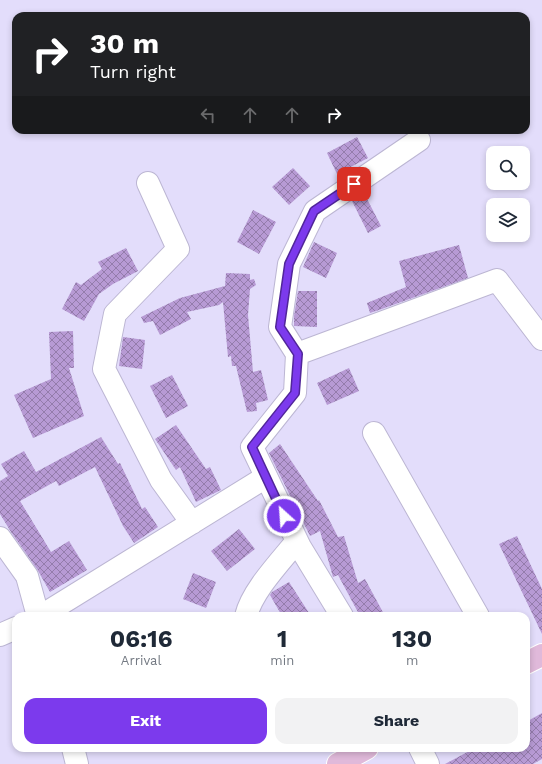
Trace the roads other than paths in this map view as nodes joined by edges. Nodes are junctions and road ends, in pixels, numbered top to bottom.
1 (419, 140) dead end
2 (148, 183) dead end
3 (542, 339) edge
4 (298, 354) junction
5 (374, 434) dead end
6 (266, 477) junction
7 (192, 523) junction
8 (0, 538) edge
9 (297, 541) junction
10 (39, 612) edge
11 (47, 612) edge
12 (247, 612) edge
13 (340, 612) edge
14 (476, 612) edge
15 (12, 630) edge
16 (0, 635) edge
17 (542, 655) edge
18 (530, 661) edge
19 (74, 752) edge
20 (360, 752) edge
21 (422, 752) edge
22 (77, 764) edge
23 (338, 764) edge
24 (428, 764) edge

1 - 4 street
2 - 7 street
3 - 4 street
4 - 6 street
5 - 14 street
6 - 7 street
6 - 9 street
7 - 11 street
8 - 10 street
9 - 12 street
9 - 13 street
15 - 16 street
17 - 18 main road
19 - 22 street
20 - 23 main road
21 - 24 street

